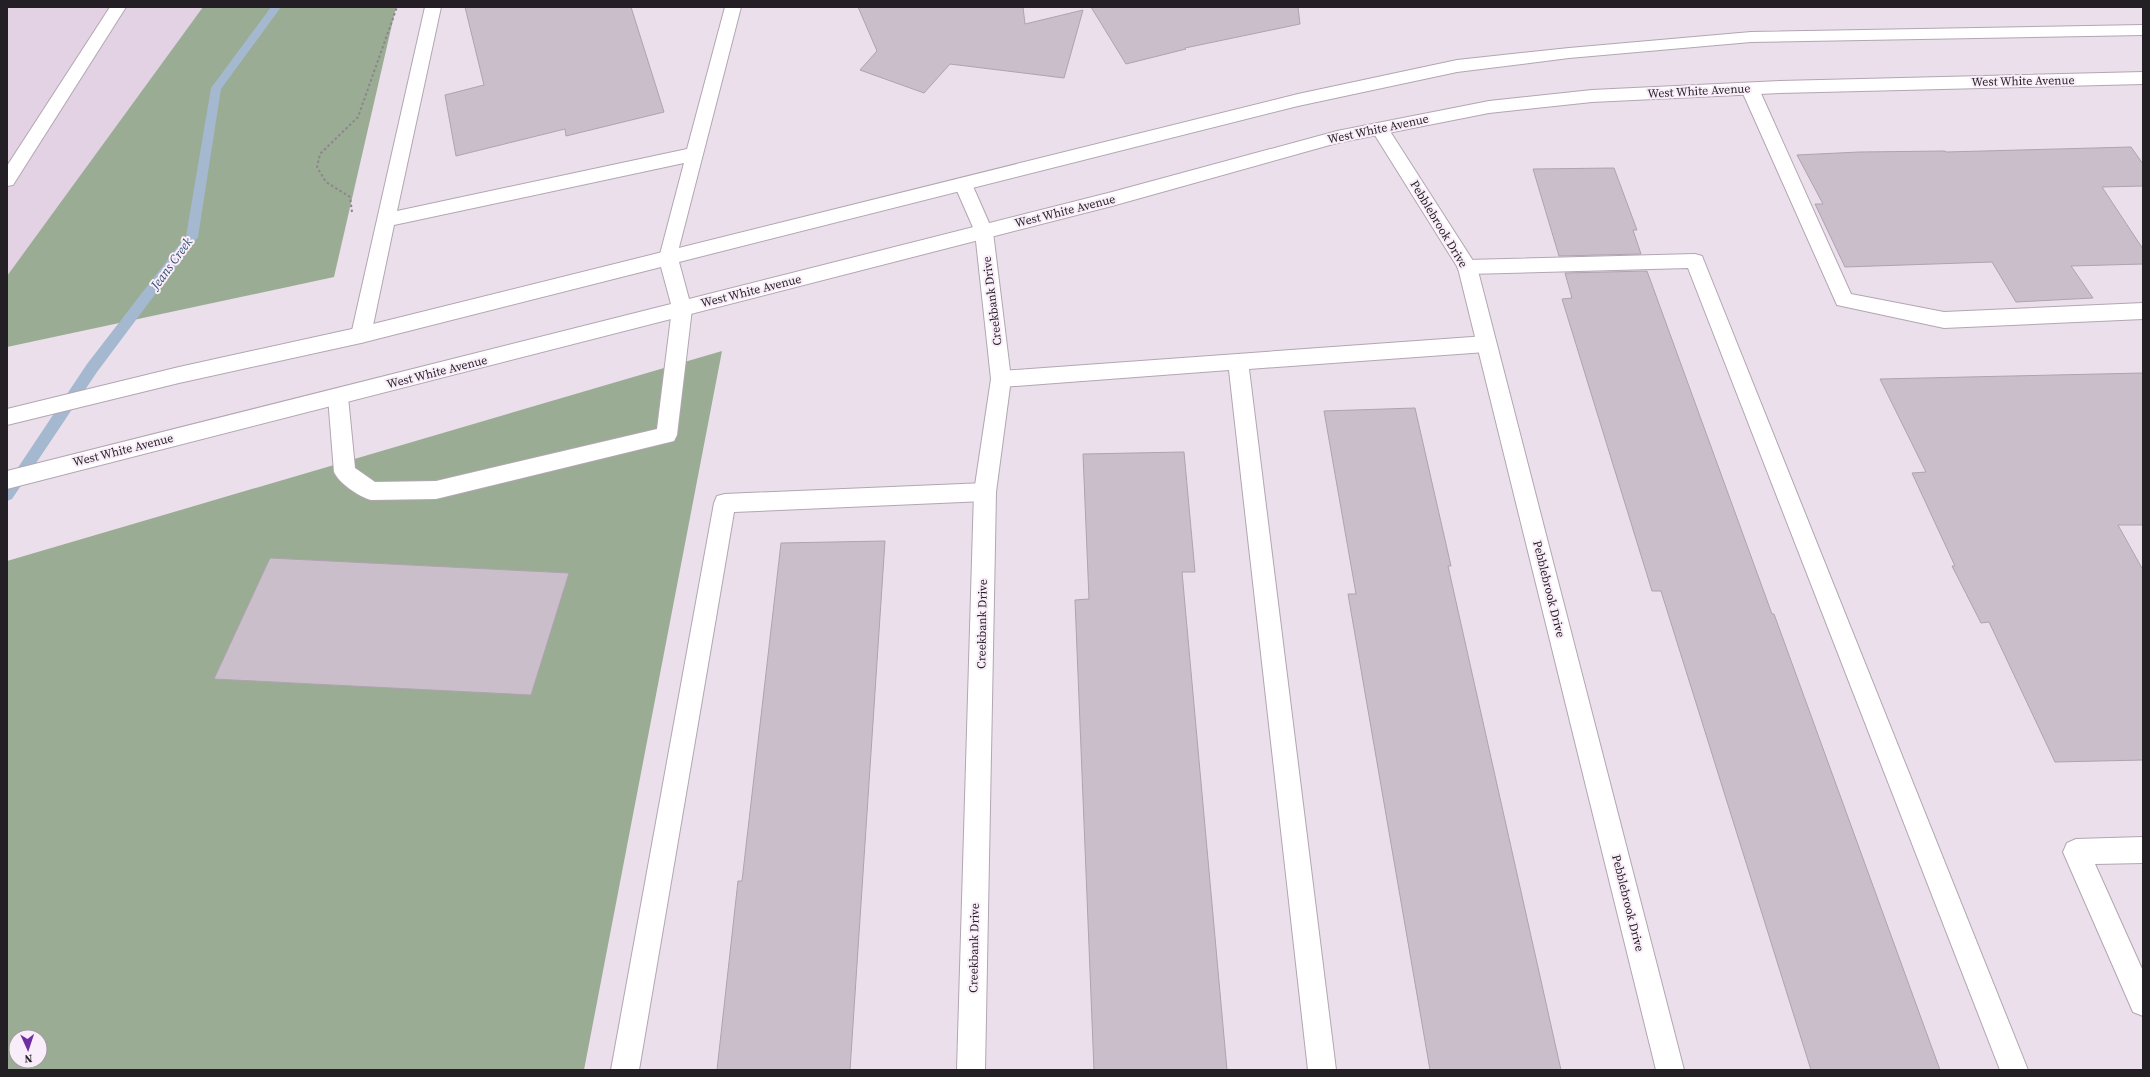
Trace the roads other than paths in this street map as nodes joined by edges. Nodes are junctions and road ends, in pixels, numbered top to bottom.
1 (118, 7) edge
2 (433, 7) edge
3 (733, 7) edge
4 (2143, 30) edge
5 (2143, 78) edge
6 (1750, 89) junction
7 (1380, 129) junction
8 (696, 154) junction
9 (7, 180) edge
10 (963, 184) junction
11 (386, 220) junction
12 (984, 232) junction
13 (668, 258) junction
14 (1466, 266) junction
15 (682, 309) junction
16 (2143, 311) edge
17 (361, 335) junction
18 (1486, 344) junction
19 (1238, 362) junction
20 (1001, 380) junction
21 (338, 397) junction
22 (7, 417) edge
23 (7, 480) edge
24 (985, 492) junction
25 (2143, 850) edge
26 (2143, 1002) edge
27 (625, 1070) edge
28 (971, 1070) edge
29 (1322, 1070) edge
30 (1670, 1070) edge
31 (2014, 1070) edge

1 - 9 main road
2 - 11 main road
3 - 8 main road
4 - 10 main road
5 - 6 main road, West White Avenue
6 - 7 main road, West White Avenue
6 - 16 main road
7 - 12 main road, West White Avenue
7 - 14 main road, Pebblebrook Drive
8 - 11 main road
8 - 13 main road
10 - 12 main road, Creekbank Drive
10 - 13 main road
11 - 17 main road
12 - 15 main road, West White Avenue
12 - 20 main road, Creekbank Drive
13 - 15 main road
13 - 17 main road
14 - 18 main road, Pebblebrook Drive
14 - 31 main road
15 - 21 main road, West White Avenue
15 - 21 main road
17 - 22 main road
18 - 19 main road
18 - 30 main road, Pebblebrook Drive
19 - 20 main road
19 - 29 main road
20 - 24 main road, Creekbank Drive
21 - 23 main road, West White Avenue
24 - 27 main road
24 - 28 main road, Creekbank Drive
25 - 26 main road

